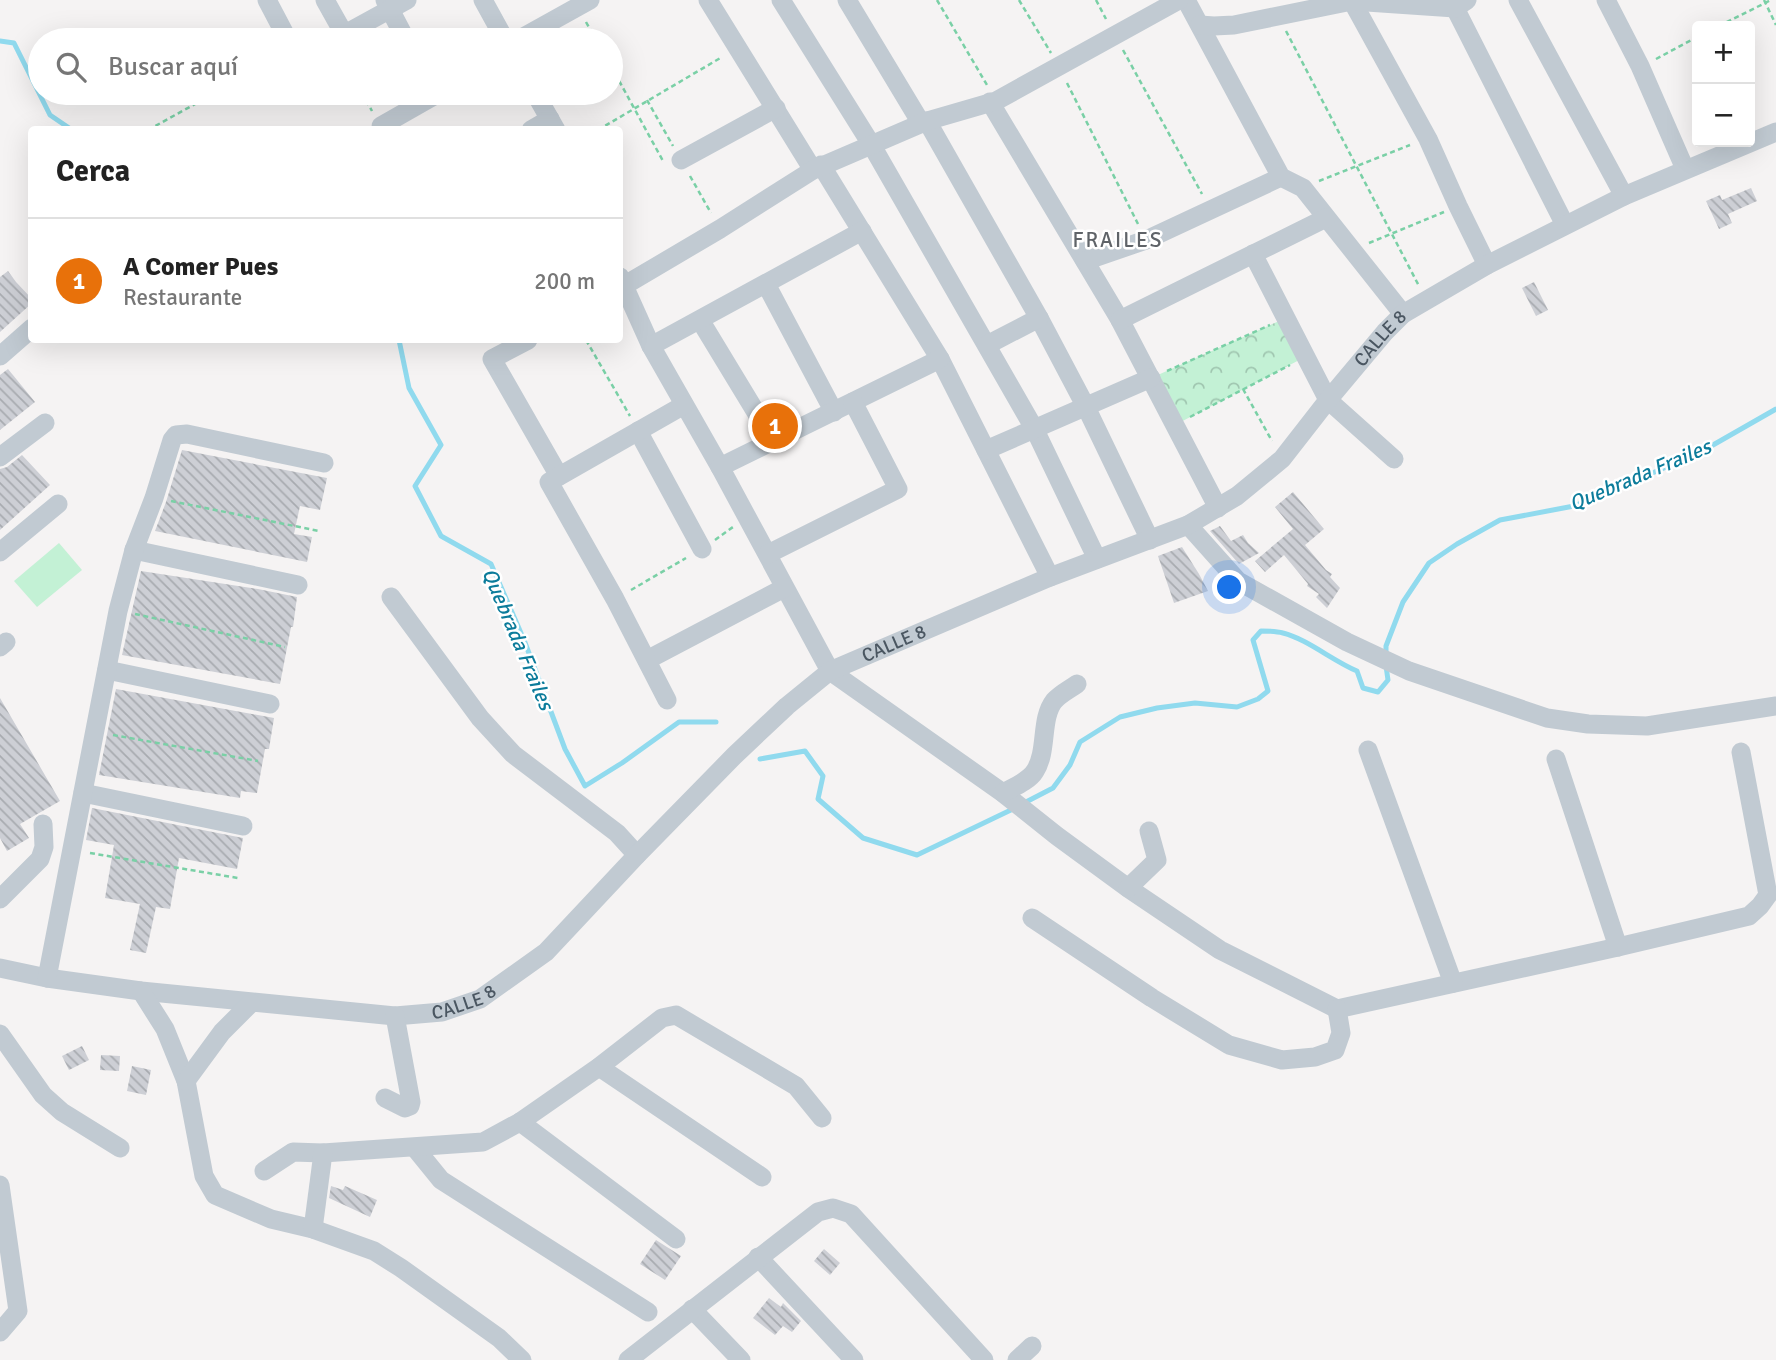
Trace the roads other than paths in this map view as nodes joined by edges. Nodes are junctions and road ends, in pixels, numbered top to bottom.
1 (267, 0) edge
2 (325, 0) edge
3 (483, 0) edge
4 (708, 0) edge
5 (781, 0) edge
6 (847, 0) edge
7 (1179, 0) edge
8 (1186, 0) edge
9 (1518, 0) edge
10 (1606, 0) edge
11 (1352, 1) edge
12 (580, 2) edge
13 (394, 3) edge
14 (1315, 4) edge
15 (1461, 4) edge
16 (1200, 25) junction
17 (282, 28) edge
18 (336, 28) edge
19 (354, 28) edge
20 (402, 28) edge
21 (498, 28) edge
22 (538, 28) edge
23 (993, 102) junction
24 (418, 105) edge
25 (542, 105) edge
26 (776, 108) junction
27 (924, 122) junction
28 (553, 124) edge
29 (384, 126) edge
30 (1776, 132) edge
31 (872, 144) junction
32 (681, 160) road end
33 (817, 168) junction
34 (1685, 169) junction
35 (1281, 177) junction
36 (1624, 196) junction
37 (1326, 218) junction
38 (1565, 225) junction
39 (862, 231) junction
40 (1253, 254) junction
41 (1085, 261) junction
42 (1487, 265) junction
43 (623, 283) edge
44 (766, 284) junction
45 (623, 288) edge
46 (1404, 314) junction
47 (1040, 317) junction
48 (700, 320) junction
49 (1119, 320) junction
50 (28, 332) edge
51 (522, 343) edge
52 (986, 345) junction
53 (651, 346) junction
54 (0, 356) edge
55 (940, 359) junction
56 (1151, 378) junction
57 (1328, 400) junction
58 (853, 402) junction
59 (684, 405) junction
60 (1086, 407) junction
61 (834, 412) junction
62 (45, 423) dead end
63 (1035, 430) junction
64 (638, 432) junction
65 (775, 442) junction
66 (986, 450) junction
67 (0, 457) edge
68 (1394, 459) dead end
69 (324, 463) dead end
70 (720, 467) junction
71 (559, 476) junction
72 (58, 504) dead end
73 (1218, 508) junction
74 (1188, 525) junction
75 (1150, 540) junction
76 (702, 549) road end
77 (134, 550) junction
78 (0, 552) edge
79 (768, 554) junction
80 (1097, 559) junction
81 (1050, 577) junction
82 (298, 585) dead end
83 (784, 587) junction
84 (391, 597) dead end
85 (647, 660) junction
86 (107, 670) junction
87 (830, 671) junction
88 (1077, 684) dead end
89 (667, 700) dead end
90 (270, 704) dead end
91 (1776, 706) edge
92 (1368, 750) dead end
93 (1741, 752) dead end
94 (1556, 759) dead end
95 (83, 793) junction
96 (1007, 797) junction
97 (43, 824) dead end
98 (243, 826) dead end
99 (1149, 831) dead end
100 (637, 855) junction
101 (1157, 860) junction
102 (1165, 878) dead end
103 (1772, 886) edge
104 (1128, 888) junction
105 (0, 899) edge
106 (1032, 918) dead end
107 (1618, 947) junction
108 (0, 968) edge
109 (47, 978) junction
110 (1453, 983) junction
111 (141, 991) junction
112 (251, 1003) junction
113 (1337, 1009) junction
114 (395, 1016) junction
115 (0, 1034) edge
116 (599, 1067) junction
117 (186, 1082) junction
118 (385, 1098) dead end
119 (822, 1118) dead end
120 (520, 1122) junction
121 (120, 1148) dead end
122 (415, 1148) junction
123 (323, 1153) junction
124 (264, 1171) dead end
125 (762, 1177) dead end
126 (0, 1185) edge
127 (313, 1229) junction
128 (676, 1239) dead end
129 (758, 1257) junction
130 (692, 1309) junction
131 (648, 1312) dead end
132 (0, 1332) edge
133 (522, 1360) edge
134 (628, 1360) edge
135 (741, 1360) edge
136 (854, 1360) edge
137 (984, 1360) edge

1 - 17 street
2 - 18 street
3 - 21 street
4 - 26 street
5 - 31 street
6 - 27 street
7 - 23 street
8 - 16 street
9 - 36 street
10 - 34 street
11 - 14 street
11 - 15 street
11 - 42 street
12 - 22 street
13 - 19 street
13 - 20 street
14 - 16 street
15 - 38 street
16 - 35 street
23 - 27 street
23 - 41 street
24 - 29 street
25 - 28 street
26 - 32 street
26 - 33 street
27 - 31 street
27 - 47 street
30 - 34 street, CALLE 8
31 - 33 street
31 - 52 street
33 - 39 street
33 - 43 street
34 - 36 street, CALLE 8
35 - 37 street
35 - 41 street
36 - 38 street, CALLE 8
37 - 40 street
37 - 46 street
38 - 42 street, CALLE 8
39 - 44 street
39 - 55 street
40 - 49 street
40 - 57 street
41 - 49 street
42 - 46 street, CALLE 8
44 - 48 street
44 - 61 street
45 - 53 street
46 - 57 street, CALLE 8
47 - 52 street
47 - 60 street
48 - 53 street
48 - 65 street
49 - 56 street
50 - 54 street
51 - 71 street
52 - 63 street
53 - 59 street
55 - 58 street
55 - 66 street
56 - 60 street
56 - 73 street
57 - 68 street
57 - 73 street, CALLE 8
58 - 61 street
58 - 79 street
59 - 64 street
59 - 70 street
60 - 63 street
60 - 75 street
61 - 65 street
62 - 67 street
63 - 66 street
63 - 80 street
64 - 71 street
64 - 76 street
65 - 70 street
66 - 81 street
69 - 77 street
70 - 79 street
71 - 85 street
72 - 78 street
73 - 74 street, CALLE 8
74 - 75 street, CALLE 8
74 - 91 street
75 - 80 street, CALLE 8
77 - 82 street
77 - 86 street
79 - 83 street
80 - 81 street, CALLE 8
81 - 87 street, CALLE 8
83 - 85 street
83 - 87 street
84 - 100 street
85 - 89 street
86 - 90 street
86 - 95 street
87 - 96 street
87 - 100 street, CALLE 8
88 - 96 street
92 - 110 street
93 - 103 street
94 - 107 street
95 - 98 street
95 - 109 street
96 - 104 street
97 - 105 street
99 - 101 street
100 - 114 street, CALLE 8
101 - 102 street
101 - 104 street
103 - 107 street
104 - 113 street
106 - 113 street
107 - 110 street
108 - 109 street, CALLE 8
109 - 111 street, CALLE 8
110 - 113 street
111 - 112 street, CALLE 8
111 - 117 street
112 - 114 street, CALLE 8
112 - 117 street
114 - 118 street
115 - 121 street
116 - 119 street
116 - 120 street
116 - 125 street
117 - 127 street
120 - 122 street
120 - 128 street
122 - 123 street
122 - 131 street
123 - 124 street
123 - 127 street
126 - 132 street
127 - 133 street
129 - 130 street
129 - 136 street
129 - 137 street
130 - 134 street
130 - 135 street

